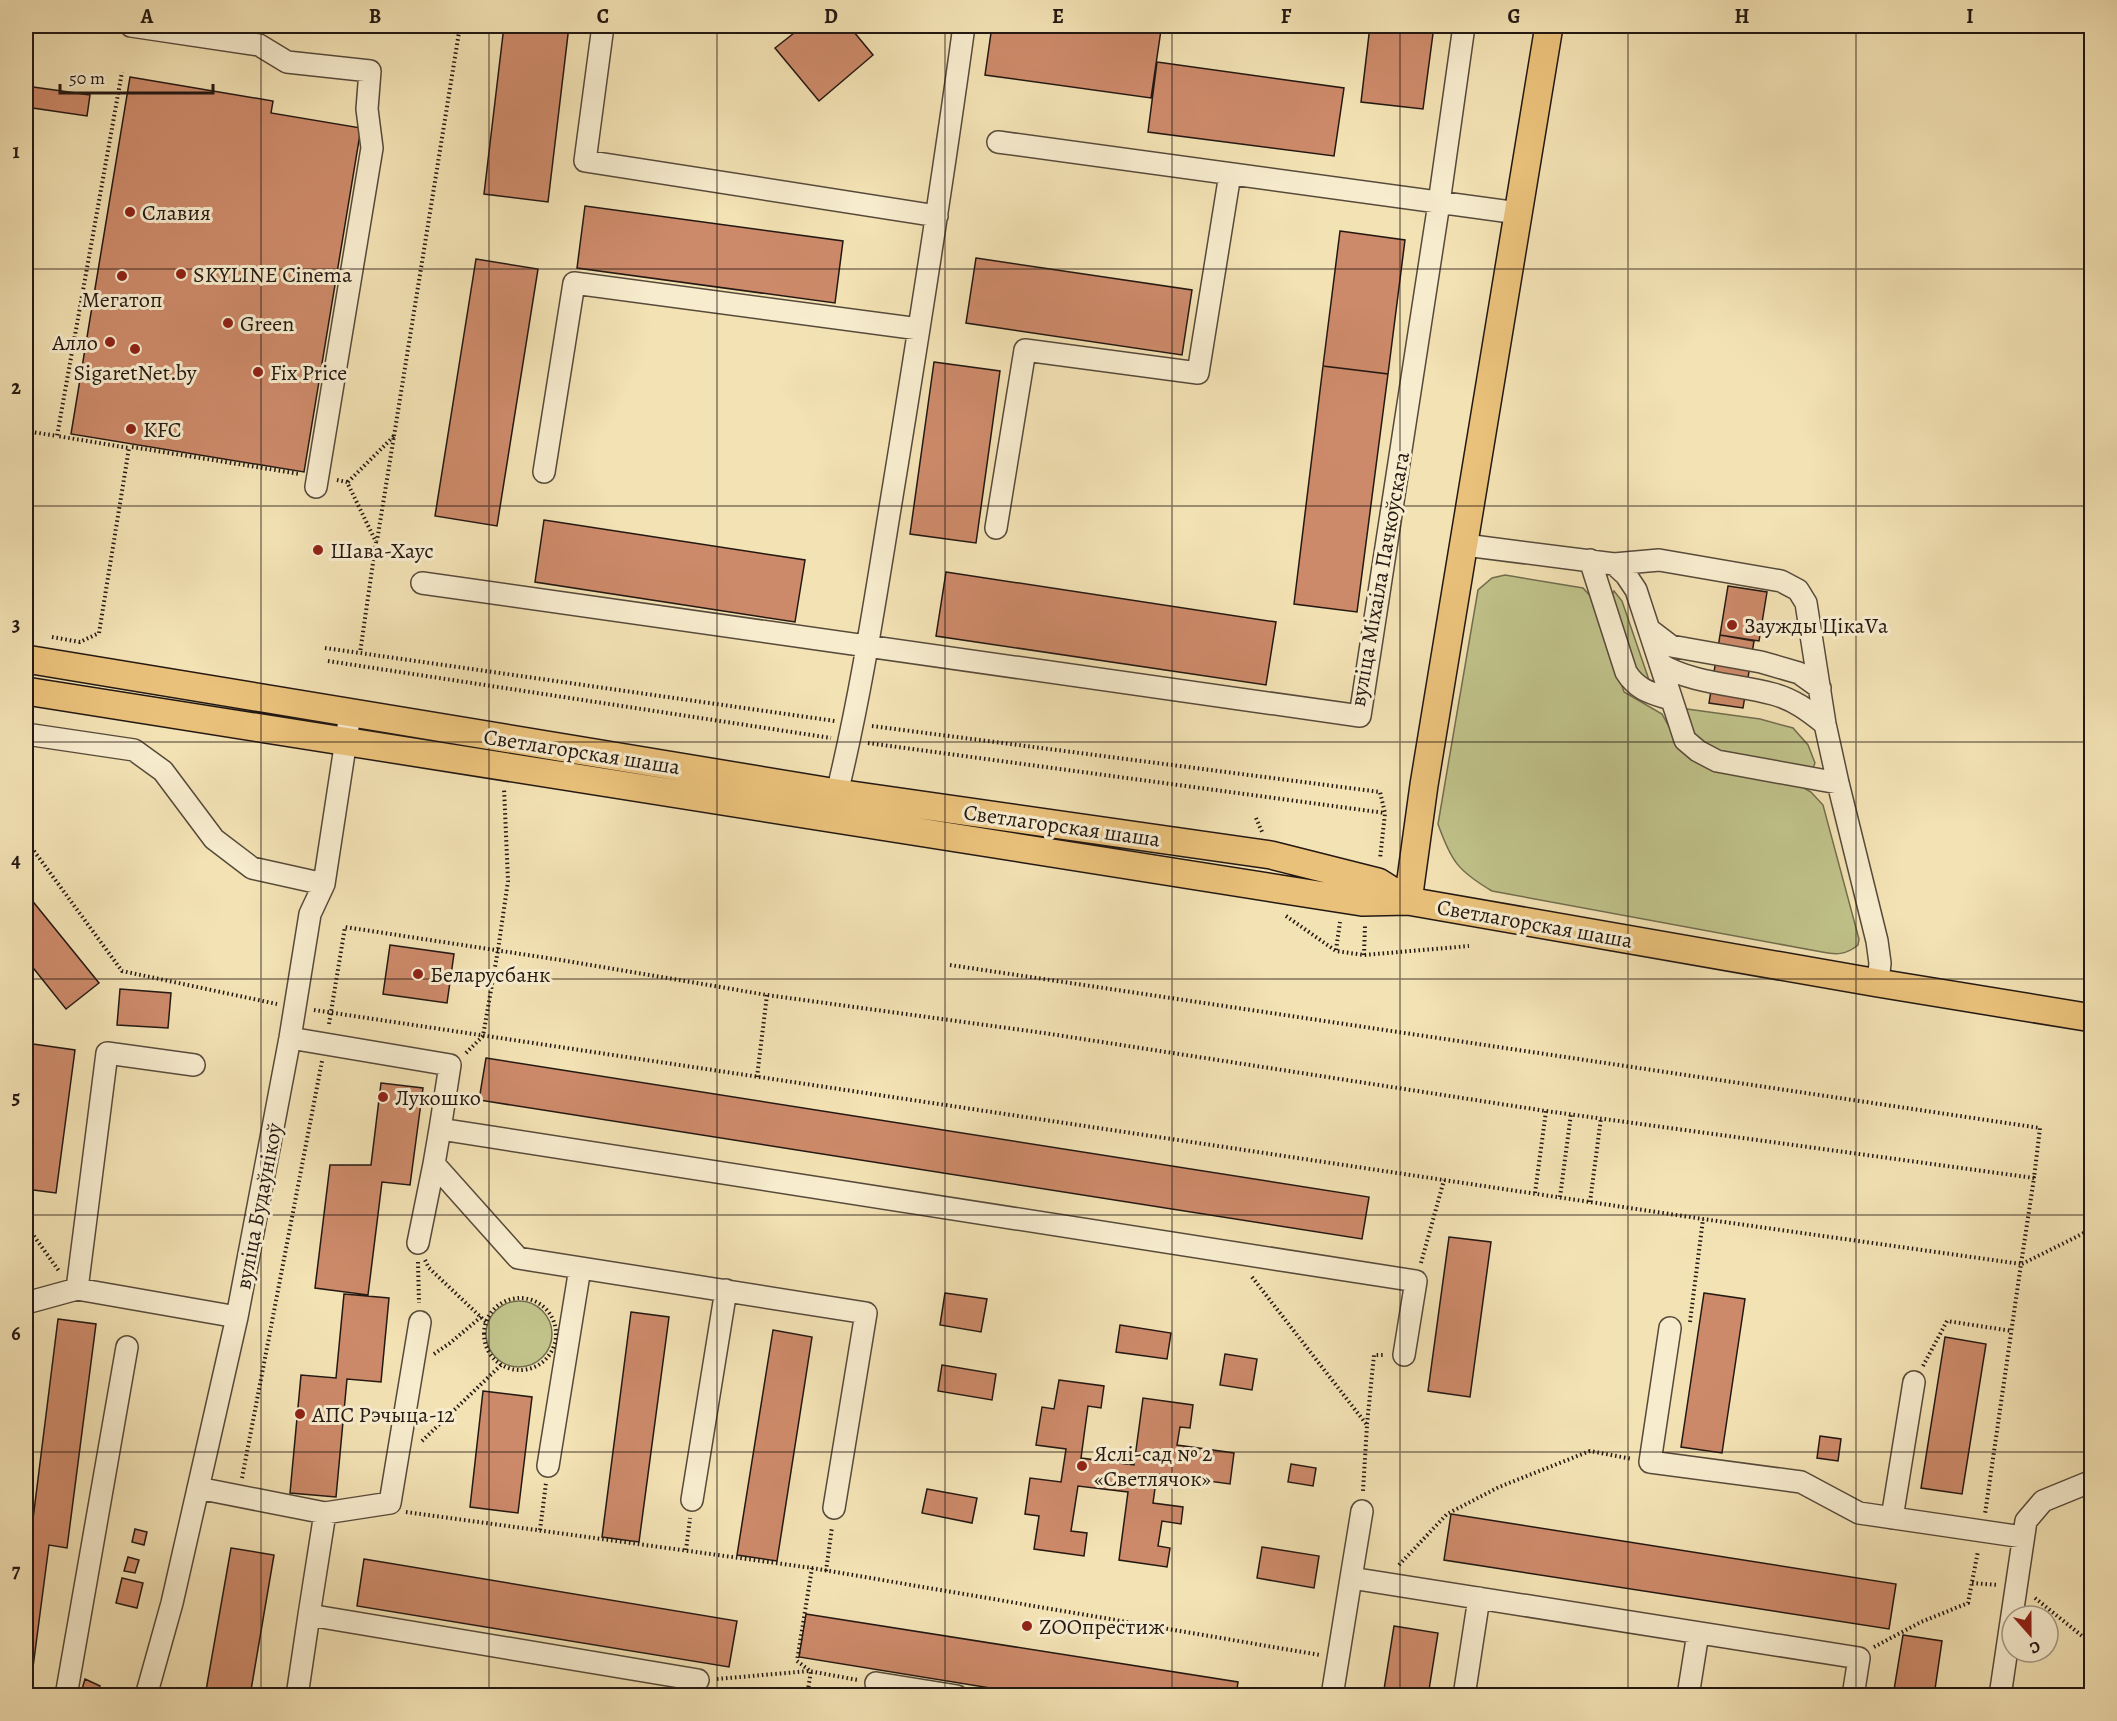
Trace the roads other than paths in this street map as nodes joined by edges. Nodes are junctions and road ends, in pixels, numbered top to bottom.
1 (131, 26) edge
2 (603, 26) edge
3 (964, 26) edge
4 (1464, 26) edge
5 (1550, 26) edge
6 (998, 142) dead end
7 (1230, 174) junction
8 (1439, 202) junction
9 (1518, 213) junction
10 (938, 216) junction
11 (919, 329) junction
12 (544, 472) dead end
13 (317, 482) road end
14 (996, 528) dead end
15 (1465, 545) junction
16 (1590, 560) junction
17 (1614, 564) junction
18 (422, 583) dead end
19 (1650, 630) junction
20 (867, 646) junction
21 (26, 659) edge
22 (1660, 664) junction
23 (1820, 688) junction
24 (26, 691) edge
25 (1670, 699) junction
26 (350, 714) junction
27 (1825, 724) junction
28 (26, 734) edge
29 (346, 741) junction
30 (1838, 783) junction
31 (837, 793) junction
32 (324, 884) junction
33 (1408, 901) junction
34 (1878, 983) junction
35 (2091, 1018) edge
36 (290, 1038) junction
37 (194, 1065) dead end
38 (440, 1129) junction
39 (434, 1164) junction
40 (418, 1243) road end
41 (580, 1268) junction
42 (74, 1289) junction
43 (726, 1290) junction
44 (26, 1303) edge
45 (237, 1317) junction
46 (420, 1322) road end
47 (1670, 1328) dead end
48 (127, 1347) dead end
49 (1404, 1354) road end
50 (1914, 1382) road end
51 (548, 1466) road end
52 (2091, 1481) edge
53 (198, 1488) junction
54 (692, 1500) road end
55 (834, 1508) road end
56 (1362, 1510) road end
57 (326, 1513) junction
58 (1892, 1518) junction
59 (2023, 1537) junction
60 (1351, 1578) junction
61 (1479, 1598) junction
62 (309, 1615) junction
63 (1698, 1633) junction
64 (698, 1680) road end
65 (876, 1683) road end
66 (66, 1695) edge
67 (146, 1695) edge
68 (297, 1695) edge
69 (957, 1695) edge
70 (1332, 1695) edge
71 (1464, 1695) edge
72 (1688, 1695) edge
73 (1853, 1695) edge
74 (2001, 1695) edge

1 - 13 street
2 - 10 street
3 - 10 street
4 - 8 street, вуліца Міхаіла Пачкоўскага
5 - 9 main road
6 - 7 street
7 - 8 street
7 - 14 street
8 - 9 street
8 - 20 street, вуліца Міхаіла Пачкоўскага
9 - 15 main road
10 - 11 street
11 - 12 street
11 - 20 street
15 - 16 street
15 - 33 main road
16 - 17 street
16 - 25 street
17 - 19 street
17 - 23 street
18 - 20 street
19 - 22 street
19 - 23 street
20 - 31 street
21 - 26 main road, Светлагорская шаша
22 - 25 street
22 - 27 street
23 - 27 street
24 - 29 main road
25 - 30 street
26 - 29 street, вуліца Будаўнікоў
26 - 31 main road, Светлагорская шаша
27 - 30 street
28 - 32 street
29 - 32 street, вуліца Будаўнікоў
29 - 33 main road
30 - 34 street
31 - 33 main road, Светлагорская шаша
32 - 36 street, вуліца Будаўнікоў
33 - 34 main road, Светлагорская шаша
34 - 35 main road, Светлагорская шаша
36 - 38 street
36 - 45 street, вуліца Будаўнікоў
37 - 42 street
38 - 39 street
38 - 49 street
39 - 40 street
39 - 41 street
41 - 43 street
41 - 51 street
42 - 44 street
42 - 45 street
43 - 54 street
43 - 55 street
45 - 53 street, вуліца Будаўнікоў
46 - 57 street
47 - 58 street
48 - 66 street
50 - 58 street
52 - 59 street
53 - 57 street
53 - 67 street, вуліца Будаўнікоў
56 - 60 street
57 - 62 street
58 - 59 street
59 - 74 street
60 - 61 street
60 - 70 street
61 - 63 street
61 - 71 street
62 - 64 street
62 - 68 street
63 - 72 street
63 - 73 street
65 - 69 street

